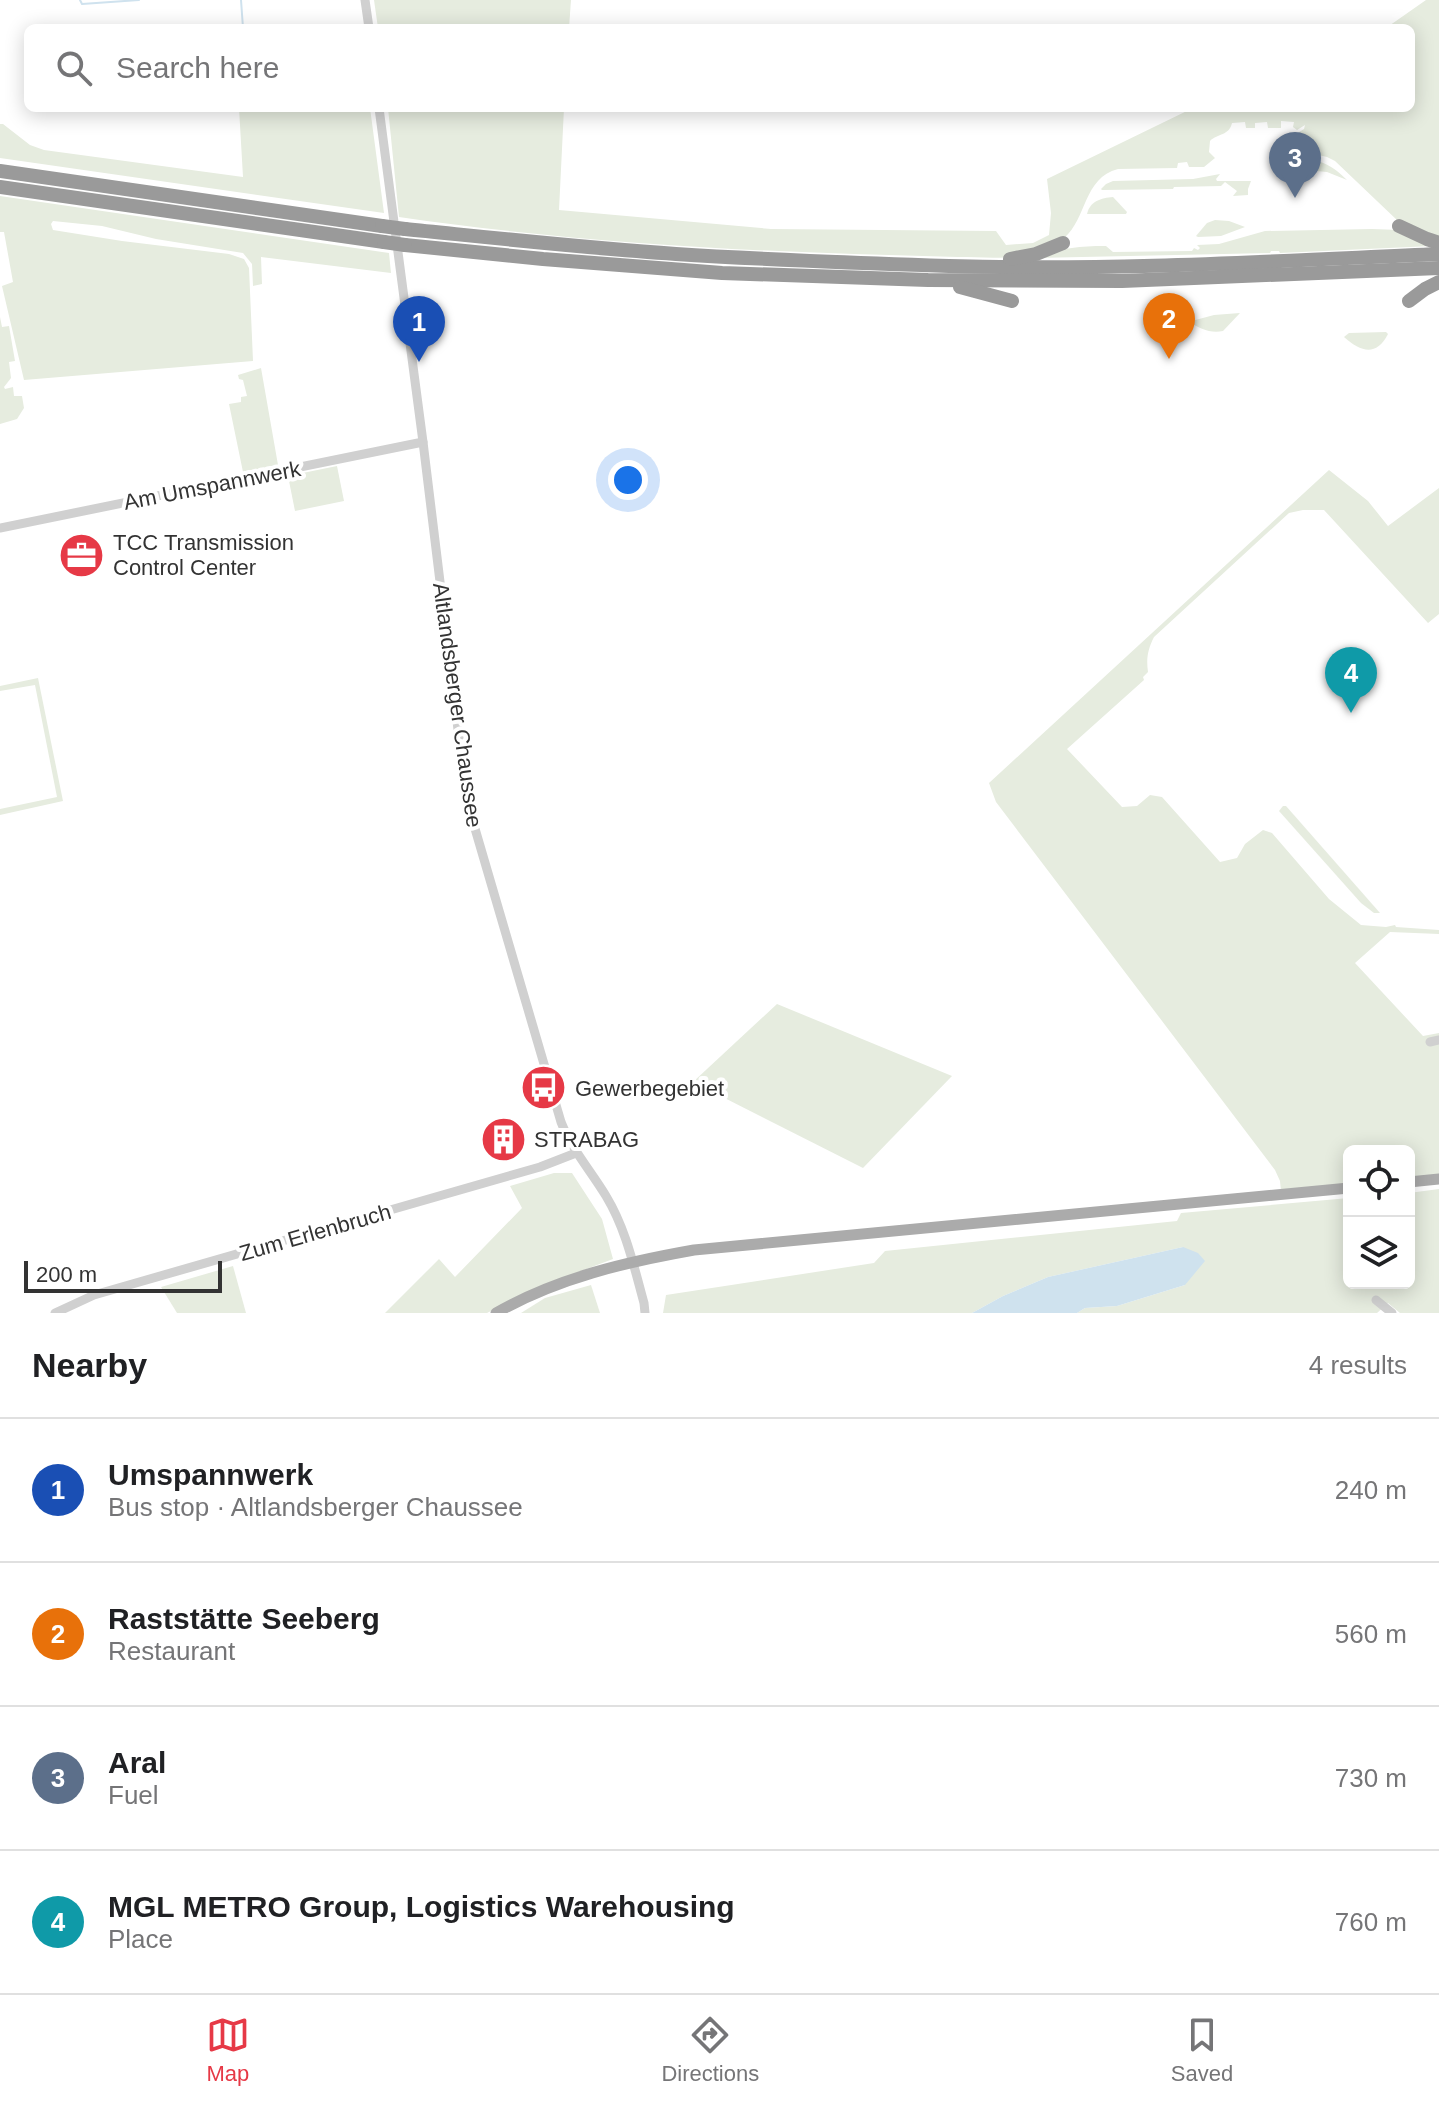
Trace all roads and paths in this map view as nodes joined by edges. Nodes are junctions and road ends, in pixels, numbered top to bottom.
1 (365, 0) edge
2 (368, 24) edge
3 (379, 112) edge
4 (0, 171) edge
5 (0, 187) edge
6 (387, 221) junction
7 (1399, 226) dead end
8 (1063, 243) dead end
9 (1439, 243) edge
10 (1439, 254) edge
11 (970, 266) junction
12 (1439, 268) edge
13 (928, 280) junction
14 (1439, 282) edge
15 (1012, 301) dead end
16 (1409, 301) dead end
17 (423, 442) junction
18 (0, 528) edge
19 (576, 1153) junction
20 (1439, 1179) edge
21 (1415, 1181) edge
22 (1343, 1189) edge
23 (632, 1262) junction
24 (1376, 1300) dead end
25 (55, 1313) edge
26 (496, 1313) edge
27 (645, 1313) edge
28 (1392, 1313) edge

1 - 2 street
3 - 6 street, Altlandsberger Chaussee
4 - 6 highway
5 - 13 highway, bridge
6 - 11 highway, bridge
6 - 17 street, Altlandsberger Chaussee
7 - 9 highway
8 - 11 highway
10 - 11 highway
12 - 13 highway
13 - 15 highway
14 - 16 highway
17 - 18 street, Am Umspannwerk
17 - 19 street, Altlandsberger Chaussee
19 - 23 street, Altlandsberger Chaussee
19 - 25 street, Zum Erlenbruch
20 - 21 main road
22 - 23 main road
23 - 26 main road
23 - 27 street, Altlandsberger Chaussee
24 - 28 street

